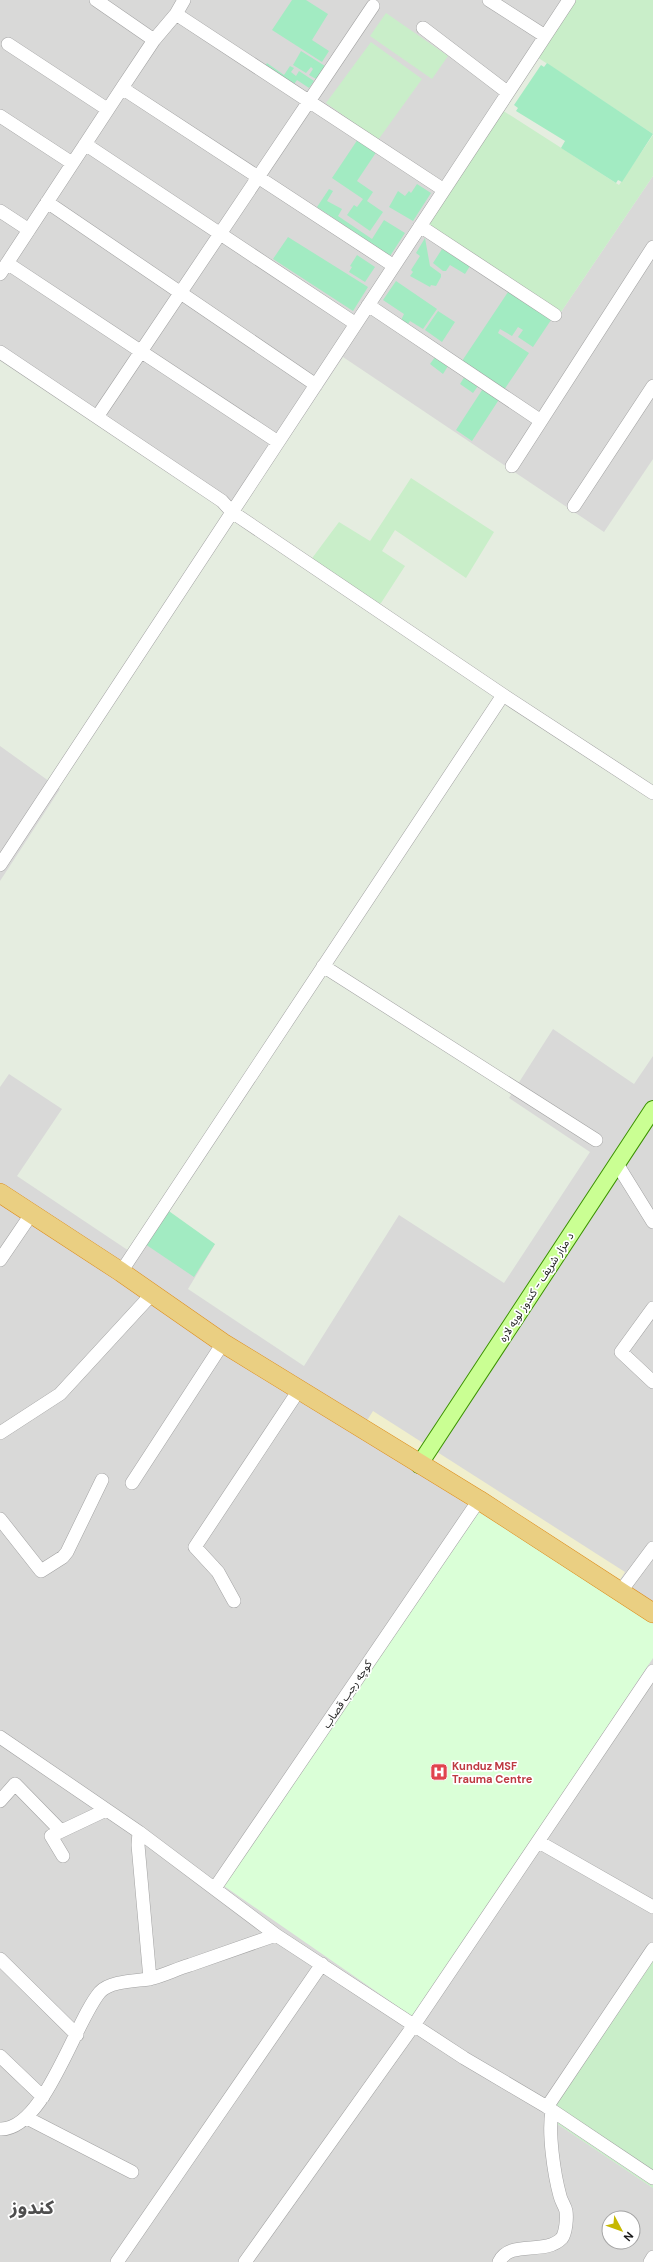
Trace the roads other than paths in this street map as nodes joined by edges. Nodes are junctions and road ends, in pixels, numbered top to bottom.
1 (96, 0) edge
2 (184, 0) edge
3 (490, 0) edge
4 (569, 0) edge
5 (374, 6) dead end
6 (176, 14) junction
7 (423, 28) dead end
8 (545, 36) junction
9 (154, 40) junction
10 (8, 44) dead end
11 (122, 88) junction
12 (507, 92) junction
13 (310, 101) junction
14 (107, 109) junction
15 (0, 116) edge
16 (85, 144) junction
17 (72, 163) junction
18 (258, 177) junction
19 (444, 190) junction
20 (47, 202) junction
21 (0, 211) edge
22 (420, 226) junction
23 (29, 230) junction
24 (220, 234) junction
25 (653, 247) edge
26 (394, 266) junction
27 (4, 268) edge
28 (180, 293) junction
29 (368, 305) junction
30 (555, 315) dead end
31 (356, 324) junction
32 (141, 351) junction
33 (0, 352) edge
34 (316, 385) junction
35 (653, 386) edge
36 (97, 417) junction
37 (541, 421) junction
38 (278, 442) junction
39 (512, 466) dead end
40 (574, 506) dead end
41 (232, 512) junction
42 (503, 695) junction
43 (653, 793) edge
44 (5, 848) edge
45 (0, 865) edge
46 (323, 966) junction
47 (653, 1109) edge
48 (596, 1140) dead end
49 (617, 1164) junction
50 (0, 1193) edge
51 (32, 1213) junction
52 (653, 1222) edge
53 (0, 1260) edge
54 (121, 1272) junction
55 (152, 1294) junction
56 (653, 1308) edge
57 (223, 1343) junction
58 (653, 1382) edge
59 (299, 1390) junction
60 (0, 1433) edge
61 (419, 1465) junction
62 (102, 1480) dead end
63 (132, 1483) dead end
64 (479, 1500) junction
65 (0, 1519) edge
66 (653, 1548) edge
67 (621, 1591) junction
68 (234, 1601) dead end
69 (653, 1613) edge
70 (653, 1671) edge
71 (0, 1737) edge
72 (0, 1800) edge
73 (106, 1810) junction
74 (61, 1831) junction
75 (139, 1832) junction
76 (539, 1842) junction
77 (63, 1856) dead end
78 (215, 1888) junction
79 (653, 1907) edge
80 (276, 1935) junction
81 (653, 1949) edge
82 (0, 1959) edge
83 (322, 1964) junction
84 (150, 1978) junction
85 (414, 2025) junction
86 (77, 2035) junction
87 (0, 2056) edge
88 (43, 2097) junction
89 (550, 2109) junction
90 (27, 2118) junction
91 (0, 2129) edge
92 (132, 2172) dead end
93 (653, 2178) edge
94 (653, 2257) edge
95 (116, 2262) edge
96 (245, 2262) edge
97 (499, 2262) edge
98 (650, 2262) edge

1 - 9 street
2 - 6 street
3 - 8 street
4 - 8 street
5 - 13 street
6 - 9 street
6 - 13 street
7 - 12 street
8 - 12 street
9 - 11 street
10 - 14 street
11 - 14 street
11 - 18 street
12 - 19 street
13 - 18 street
13 - 19 street
14 - 16 street
15 - 17 street
16 - 17 street
16 - 24 street
17 - 20 street
18 - 24 street
18 - 26 street
19 - 22 street
20 - 23 street
20 - 28 street
21 - 23 street
22 - 26 street
22 - 30 street
23 - 27 street
24 - 28 street
24 - 31 street
25 - 37 street
26 - 29 street
27 - 32 street
28 - 32 street
28 - 34 street
29 - 31 street
29 - 37 street
31 - 34 street
32 - 36 street
32 - 38 street
33 - 36 street
34 - 38 street
35 - 40 street
36 - 41 street
37 - 39 street
38 - 41 street
41 - 42 street
41 - 44 street
42 - 43 street
42 - 46 street
44 - 45 street
46 - 48 street
46 - 54 street
47 - 49 main road, د مزار شریف - کندوز لویه لاره
49 - 52 street
49 - 61 main road, د مزار شریف - کندوز لویه لاره
50 - 51 highway
51 - 53 street
51 - 54 highway
54 - 55 highway
55 - 57 highway
55 - 60 street
56 - 58 street
57 - 59 highway
57 - 63 street
59 - 61 highway
59 - 68 street
61 - 64 highway
62 - 65 street
64 - 67 highway
64 - 78 street, کوچه رجب قصاب
66 - 67 street
67 - 69 highway
70 - 76 street
71 - 73 street
72 - 74 street
73 - 74 street
73 - 75 street
74 - 77 street
75 - 78 street
75 - 84 street
76 - 79 street
76 - 85 street
78 - 80 street
80 - 83 street
80 - 84 street
81 - 89 street
82 - 86 street
83 - 85 street
83 - 95 street
84 - 86 street
85 - 89 street
85 - 96 street
86 - 88 street
87 - 88 street
88 - 90 street
89 - 93 street
89 - 97 street
90 - 91 street
90 - 92 street
94 - 98 street

